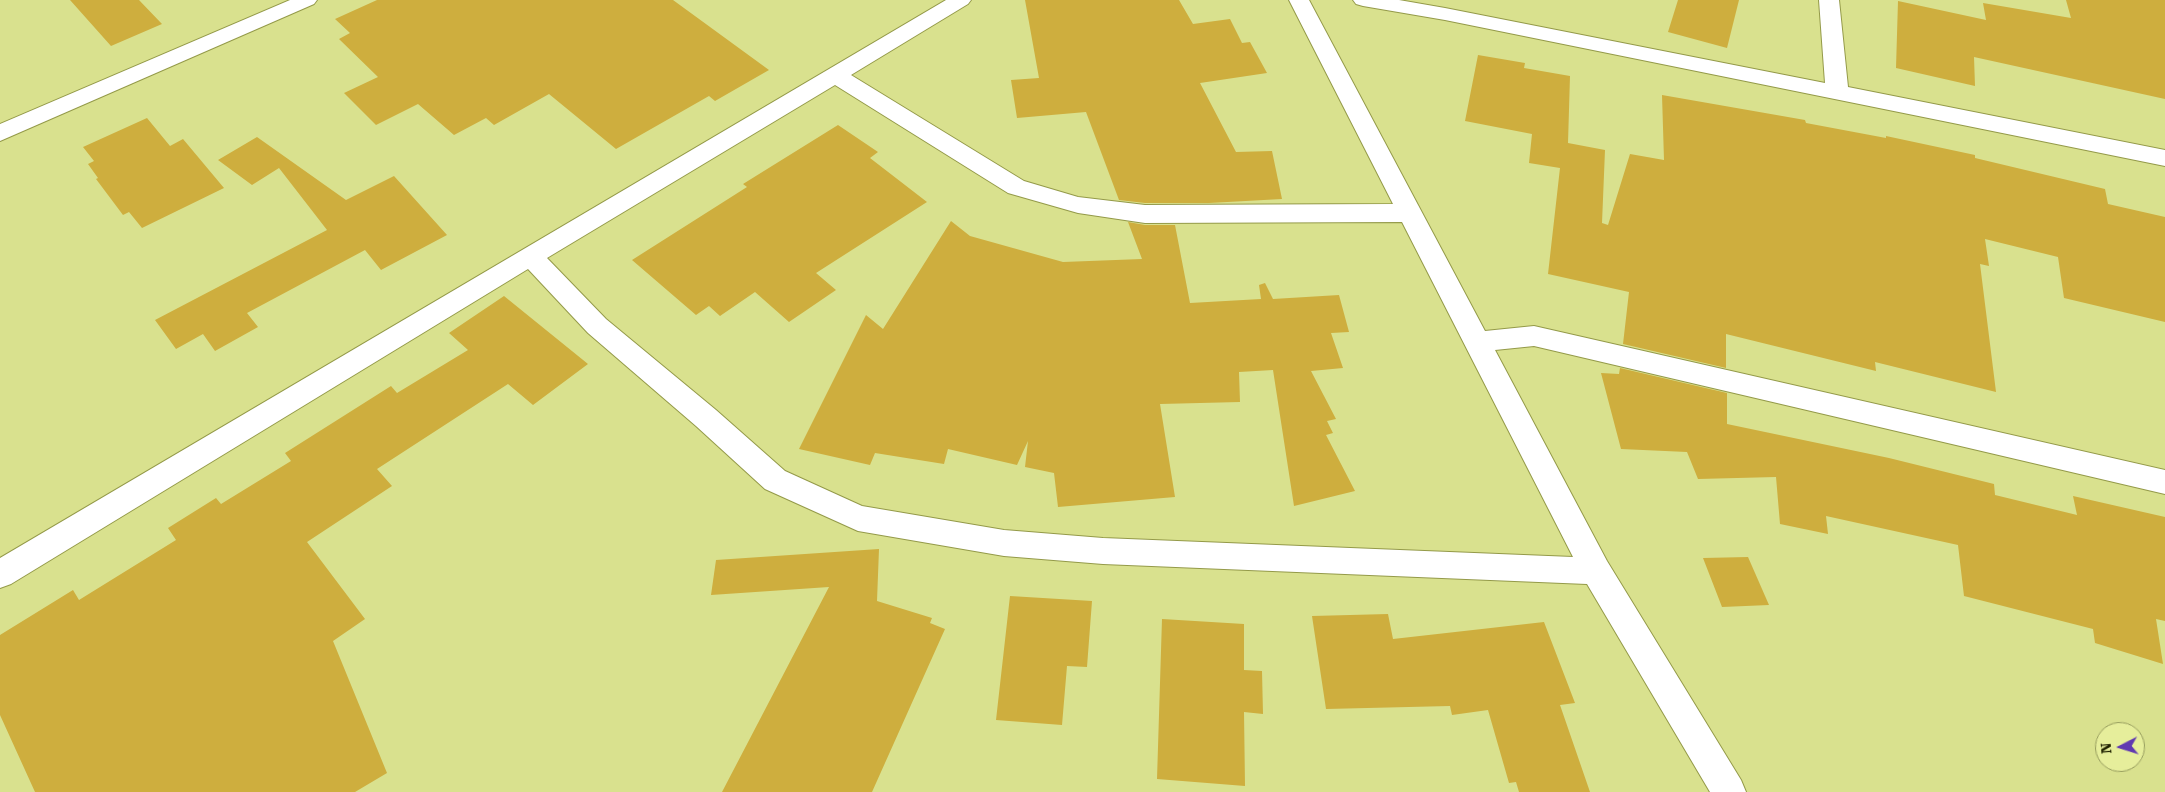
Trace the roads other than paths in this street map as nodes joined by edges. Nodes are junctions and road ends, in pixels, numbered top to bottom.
1 (307, 0) edge
2 (961, 0) edge
3 (1299, 0) edge
4 (1363, 0) edge
5 (1829, 0) edge
6 (1446, 7) edge
7 (835, 75) junction
8 (1836, 91) junction
9 (0, 132) edge
10 (2165, 158) edge
11 (1410, 213) junction
12 (530, 256) junction
13 (1476, 342) junction
14 (2165, 482) edge
15 (1596, 571) junction
16 (0, 574) edge
17 (1729, 792) edge

1 - 9 street
2 - 7 street
3 - 11 street
4 - 6 street
5 - 8 street
6 - 8 street
7 - 11 street
7 - 12 street
8 - 10 street
11 - 13 street
12 - 15 street
12 - 16 street
13 - 14 street
13 - 15 street
15 - 17 street

